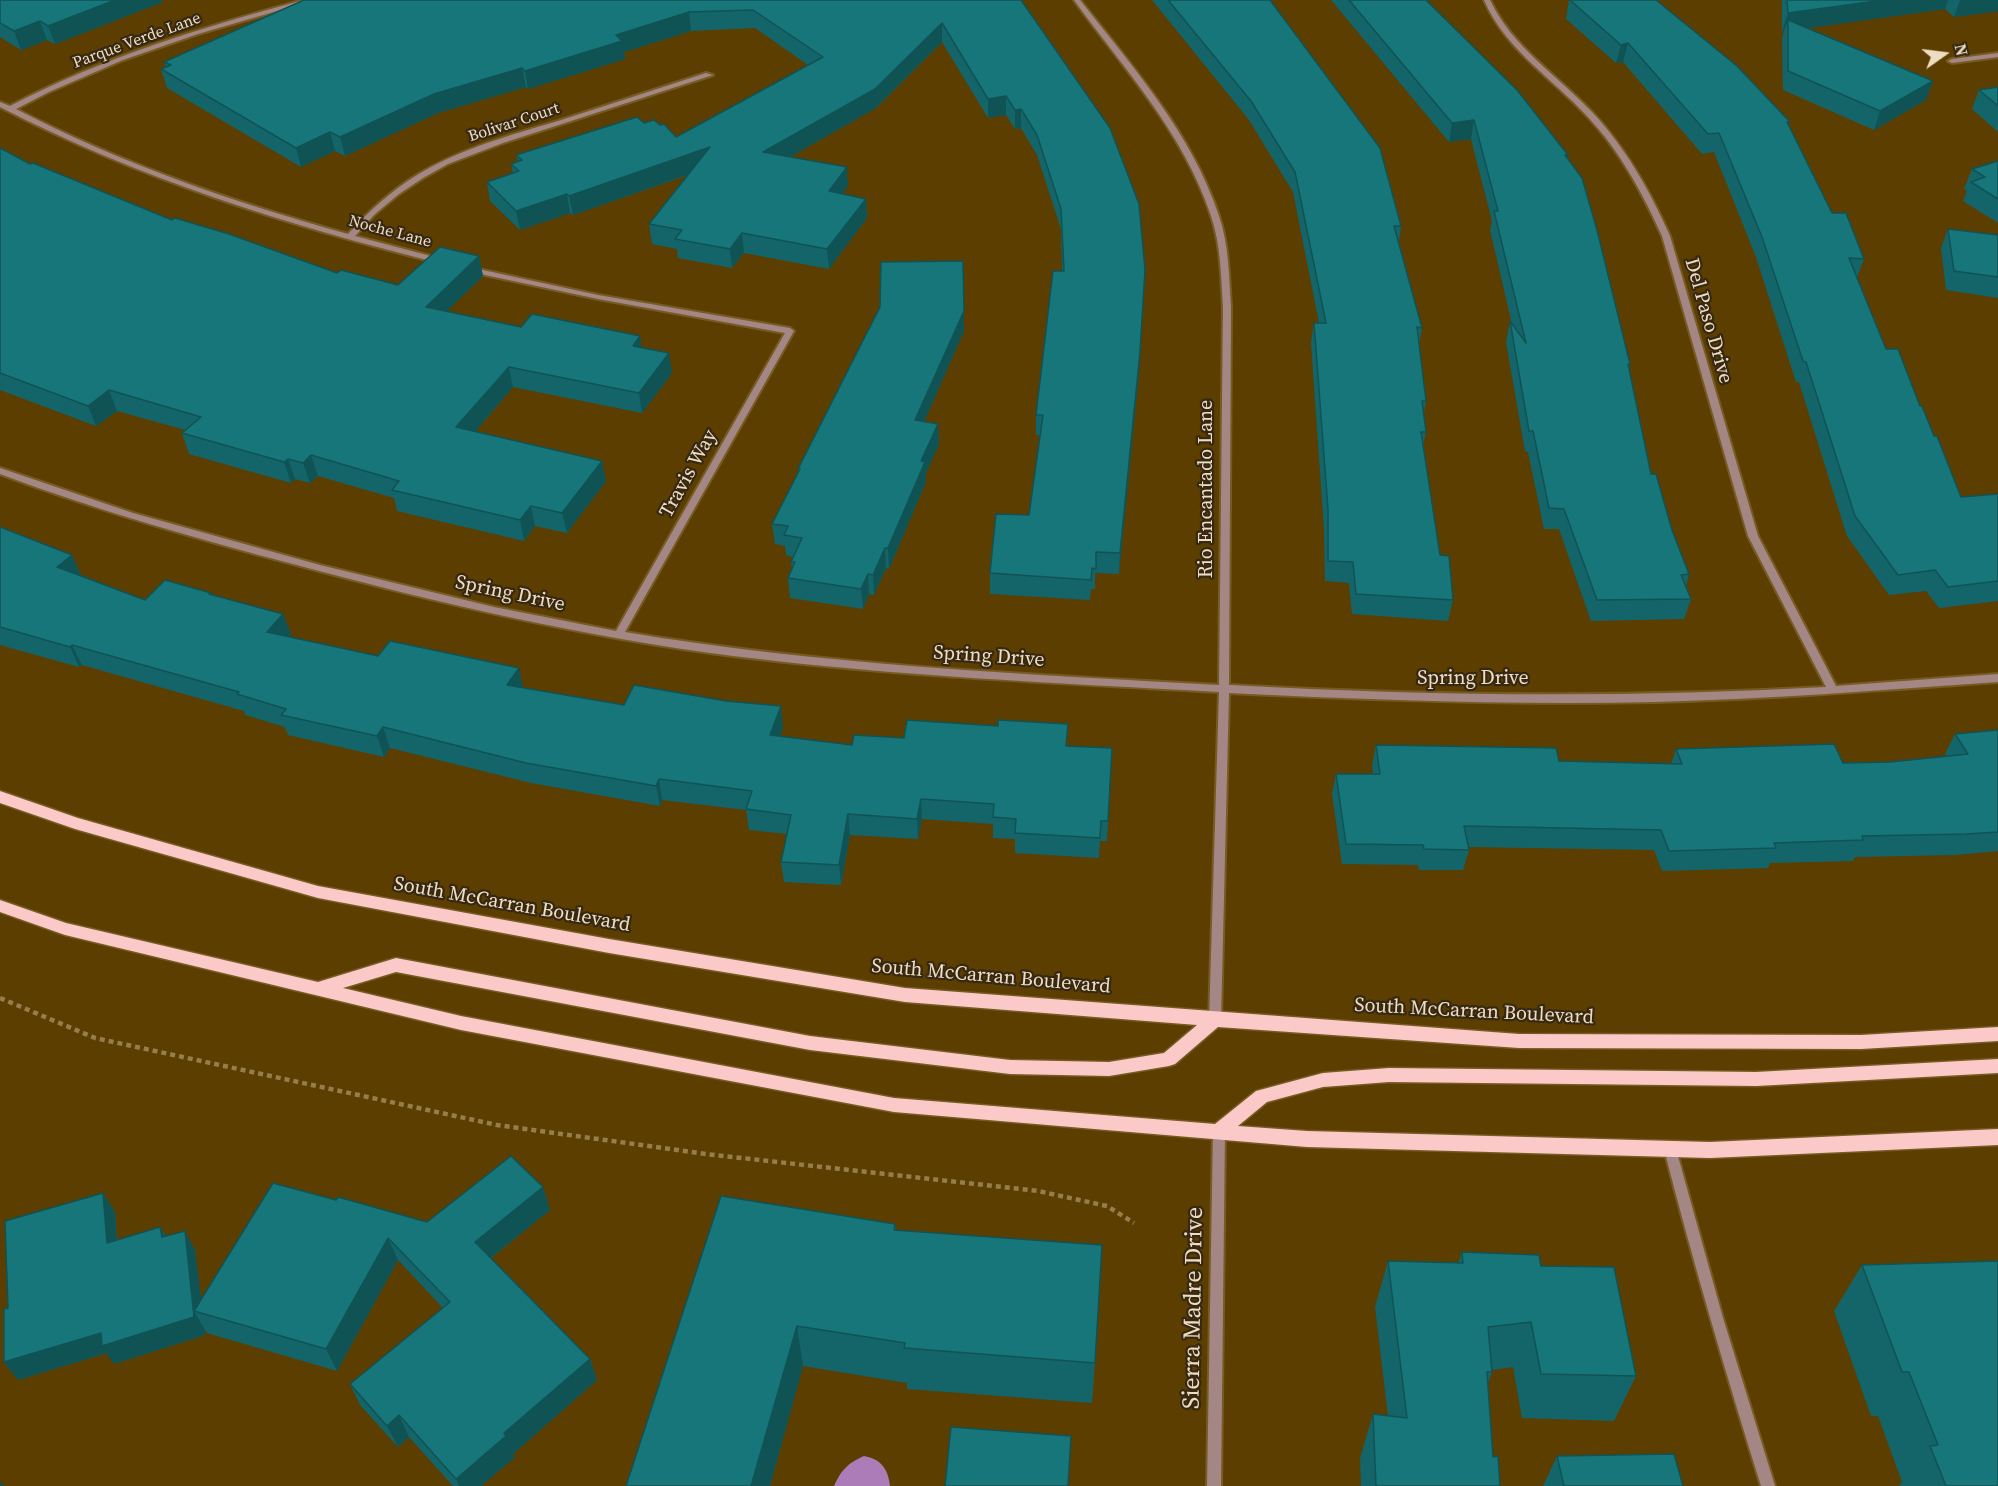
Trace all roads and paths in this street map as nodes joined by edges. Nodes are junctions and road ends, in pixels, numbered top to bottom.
1 (312, 0) edge
2 (1077, 0) edge
3 (1487, 0) edge
4 (1998, 55) edge
5 (1952, 61) dead end
6 (709, 75) dead end
7 (0, 104) edge
8 (10, 109) junction
9 (349, 237) junction
10 (448, 263) edge
11 (459, 266) edge
12 (0, 471) edge
13 (619, 634) junction
14 (1998, 678) edge
15 (1224, 689) junction
16 (1833, 691) junction
17 (0, 797) edge
18 (0, 906) edge
19 (318, 989) junction
20 (0, 998) edge
21 (1215, 1020) junction
22 (1998, 1034) edge
23 (1998, 1066) edge
24 (1219, 1131) junction
25 (1998, 1137) edge
26 (1670, 1149) junction
27 (1134, 1223) dead end
28 (1214, 1486) edge
29 (1768, 1486) edge

1 - 8 street, Parque Verde Lane
2 - 15 street, Rio Encantado Lane
3 - 16 street, Del Paso Drive
4 - 5 street
6 - 9 street, Bolivar Court
7 - 8 street, Noche Lane
8 - 9 street, Noche Lane
9 - 10 street, Noche Lane
11 - 13 street, Travis Way
12 - 13 street, Spring Drive
13 - 15 street, Spring Drive
14 - 16 street, Spring Drive
15 - 16 street, Spring Drive
15 - 21 street, Rio Encantado Lane
17 - 21 main road, South McCarran Boulevard
18 - 19 main road
19 - 21 main road
19 - 24 main road
20 - 27 path
21 - 22 main road, South McCarran Boulevard
23 - 24 main road
24 - 26 main road
24 - 28 street, Sierra Madre Drive
25 - 26 main road
26 - 29 street

